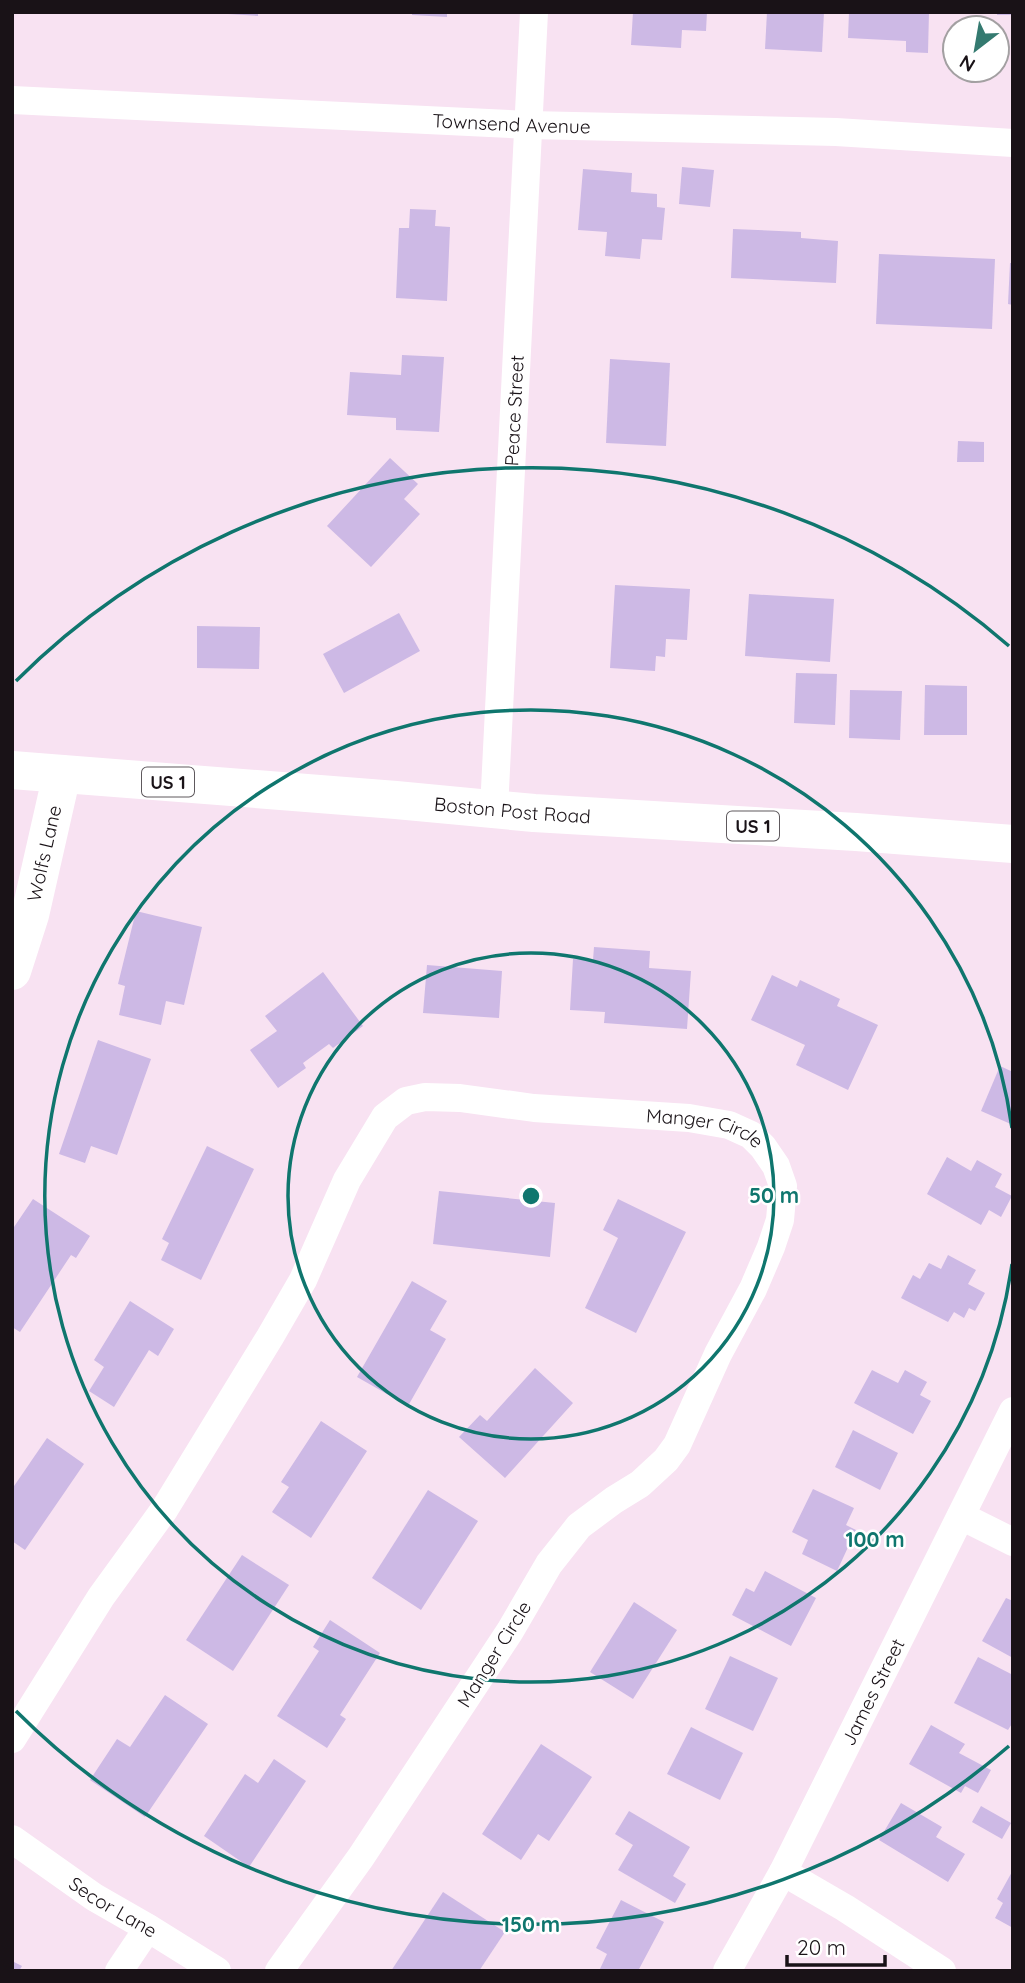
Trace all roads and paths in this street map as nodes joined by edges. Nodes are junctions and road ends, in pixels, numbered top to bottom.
1 (534, 12) edge
2 (12, 100) edge
3 (529, 125) junction
4 (1013, 143) edge
5 (12, 771) edge
6 (62, 774) junction
7 (494, 809) junction
8 (1013, 844) edge
9 (12, 971) edge
10 (1013, 1411) edge
11 (961, 1516) junction
12 (1013, 1542) edge
13 (12, 1739) edge
14 (12, 1839) edge
15 (783, 1872) junction
16 (149, 1928) junction
17 (119, 1971) edge
18 (217, 1971) edge
19 (279, 1971) edge
20 (727, 1971) edge
21 (942, 1971) edge

1 - 3 street, Peace Street
2 - 3 street, Townsend Avenue
3 - 4 street, Townsend Avenue
3 - 7 street, Peace Street
5 - 6 main road, Boston Post Road / US 1
6 - 7 main road, Boston Post Road / US 1
6 - 9 main road, Wolfs Lane
7 - 8 main road, Boston Post Road / US 1
10 - 11 street, James Street
11 - 12 street
11 - 15 street, James Street
13 - 19 street, Manger Circle
14 - 16 street, Secor Lane
15 - 20 street, James Street
15 - 21 street
16 - 17 street
16 - 18 street, Secor Lane

